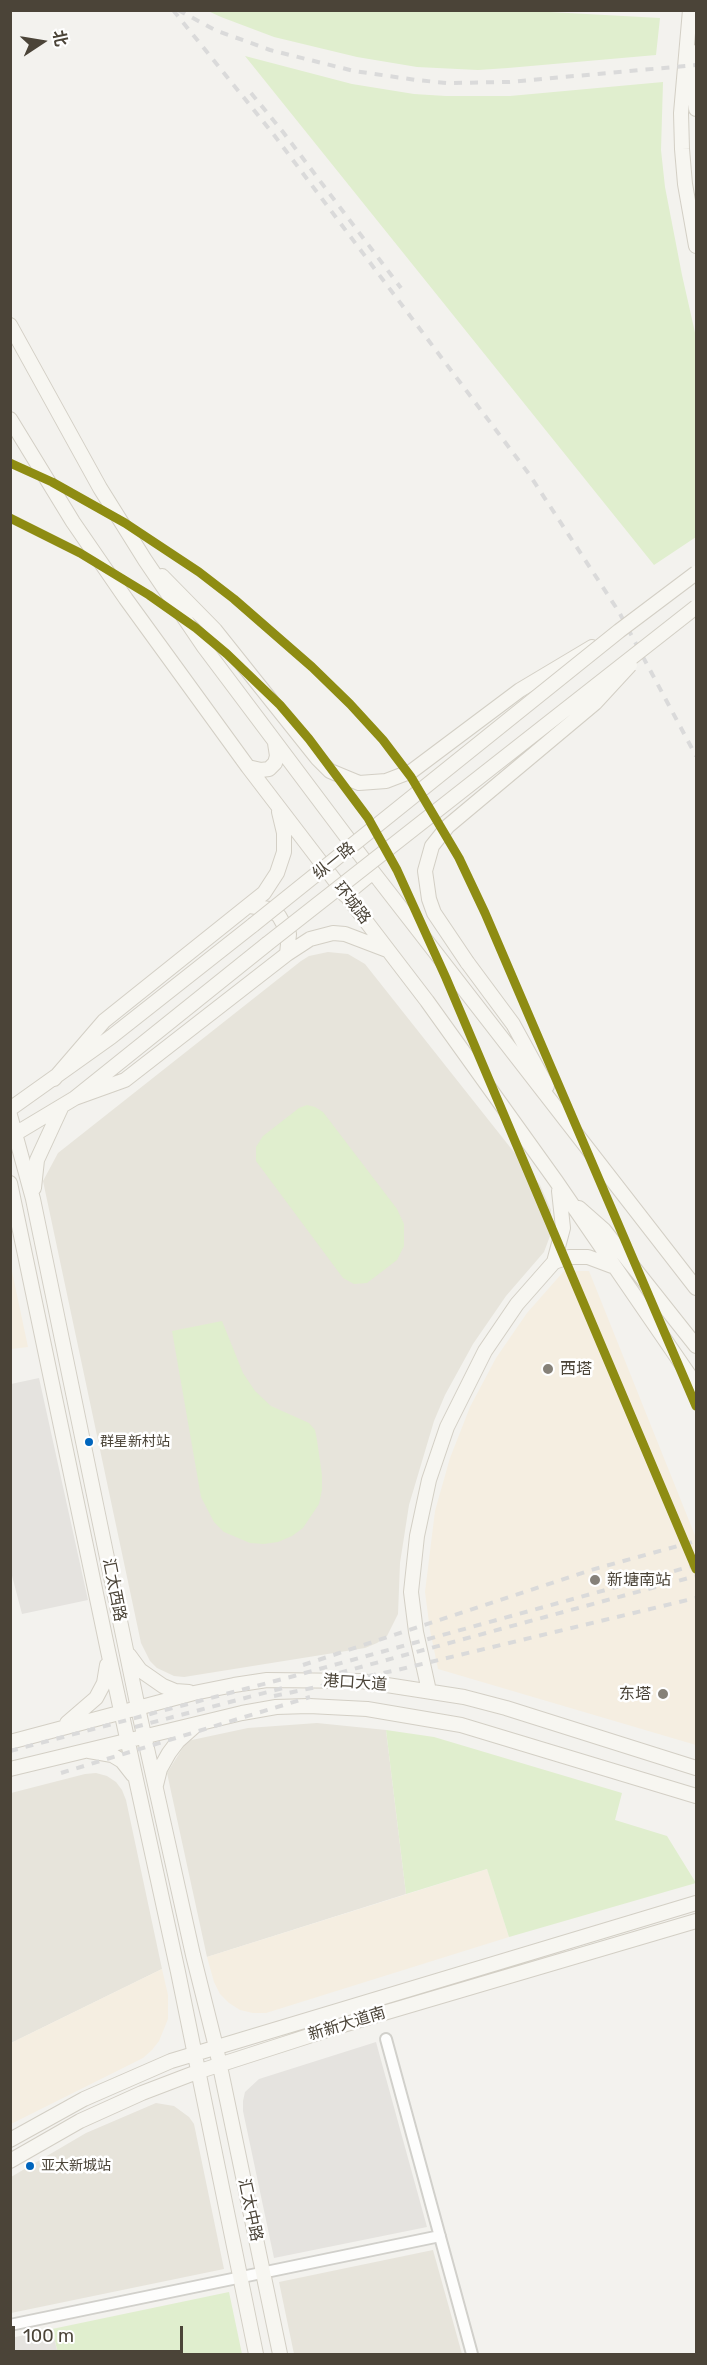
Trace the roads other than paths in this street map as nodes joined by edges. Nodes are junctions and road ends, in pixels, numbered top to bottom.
1 (691, 10) edge
2 (696, 109) edge
3 (696, 246) edge
4 (10, 326) edge
5 (10, 419) edge
6 (145, 560) junction
7 (696, 573) edge
8 (696, 607) edge
9 (620, 631) junction
10 (652, 641) junction
11 (275, 742) junction
12 (248, 767) junction
13 (275, 802) junction
14 (373, 872) junction
15 (345, 896) junction
16 (250, 906) junction
17 (387, 950) junction
18 (287, 954) junction
19 (54, 1079) junction
20 (75, 1098) junction
21 (61, 1107) junction
22 (10, 1109) edge
23 (10, 1115) edge
24 (564, 1117) junction
25 (13, 1136) edge
26 (556, 1181) junction
27 (12, 1191) edge
28 (566, 1197) junction
29 (33, 1199) junction
30 (554, 1262) junction
31 (614, 1267) junction
32 (696, 1288) edge
33 (696, 1346) edge
34 (696, 1385) edge
35 (114, 1593) junction
36 (96, 1596) junction
37 (126, 1650) junction
38 (108, 1651) junction
39 (429, 1691) junction
40 (194, 1693) junction
41 (138, 1708) junction
42 (121, 1712) junction
43 (200, 1722) junction
44 (59, 1729) junction
45 (144, 1735) junction
46 (126, 1739) junction
47 (10, 1742) edge
48 (75, 1752) junction
49 (696, 1768) edge
50 (10, 1769) edge
51 (135, 1778) junction
52 (155, 1787) junction
53 (696, 1796) edge
54 (696, 1903) edge
55 (696, 1921) edge
56 (386, 2039) dead end
57 (216, 2047) junction
58 (193, 2054) junction
59 (220, 2065) junction
60 (197, 2072) junction
61 (10, 2140) edge
62 (10, 2161) edge
63 (440, 2236) junction
64 (263, 2273) junction
65 (240, 2278) junction
66 (10, 2325) edge
67 (256, 2355) edge
68 (280, 2355) edge
69 (472, 2355) edge

1 - 2 street
1 - 3 street
4 - 6 street
5 - 12 street, 环城路
6 - 9 street, bridge
6 - 11 street
7 - 9 street, 纵一路, bridge
8 - 10 street, 纵一路, bridge
9 - 19 street, 纵一路, bridge
10 - 20 street, 纵一路, bridge
10 - 24 street, bridge
11 - 12 street
11 - 14 street
12 - 13 street, 环城路
13 - 15 street, 环城路
13 - 16 street
14 - 15 street
14 - 24 street
15 - 17 street, 环城路
16 - 18 street
16 - 19 street
17 - 18 street
17 - 26 street, 环城路
18 - 20 street
19 - 22 street
20 - 21 street
21 - 25 street
21 - 29 street
23 - 25 street, 汇太西路
24 - 32 street
25 - 29 street, 汇太西路
26 - 28 street, 环城路
26 - 30 street
27 - 36 street, 汇太西路
28 - 31 street, 环城路
28 - 33 street
29 - 35 street, 汇太西路
30 - 31 street
30 - 39 street
31 - 34 street, 环城路
35 - 36 street
35 - 37 street, 汇太西路
36 - 38 street, 汇太西路
37 - 40 street
37 - 41 street, 汇太西路
38 - 42 street, 汇太西路
38 - 44 street
39 - 40 street, 港口大道
39 - 49 street, 港口大道
40 - 41 street, 港口大道
41 - 42 street, 港口大道
41 - 45 street, 汇太西路
42 - 44 street, 港口大道
42 - 46 street, 汇太西路
43 - 45 street, 港口大道
43 - 52 street
43 - 53 street, 港口大道
44 - 47 street, 港口大道
45 - 46 street, 港口大道
45 - 52 street, 汇太西路
46 - 48 street, 港口大道
46 - 51 street, 汇太西路
48 - 50 street, 港口大道
48 - 51 street
51 - 58 street, 汇太西路
52 - 57 street, 汇太西路
54 - 57 street, 新新大道南
55 - 59 street, 新新大道南
56 - 63 street
57 - 58 street, 新新大道南
57 - 59 street, 汇太西路
58 - 60 street, 汇太西路
58 - 61 street, 新新大道南
59 - 60 street, 新新大道南
59 - 64 street, 汇太中路
60 - 62 street, 新新大道南
60 - 65 street, 汇太中路
63 - 64 street
63 - 69 street
64 - 65 street
64 - 68 street, 汇太中路
65 - 66 street
65 - 67 street, 汇太中路

